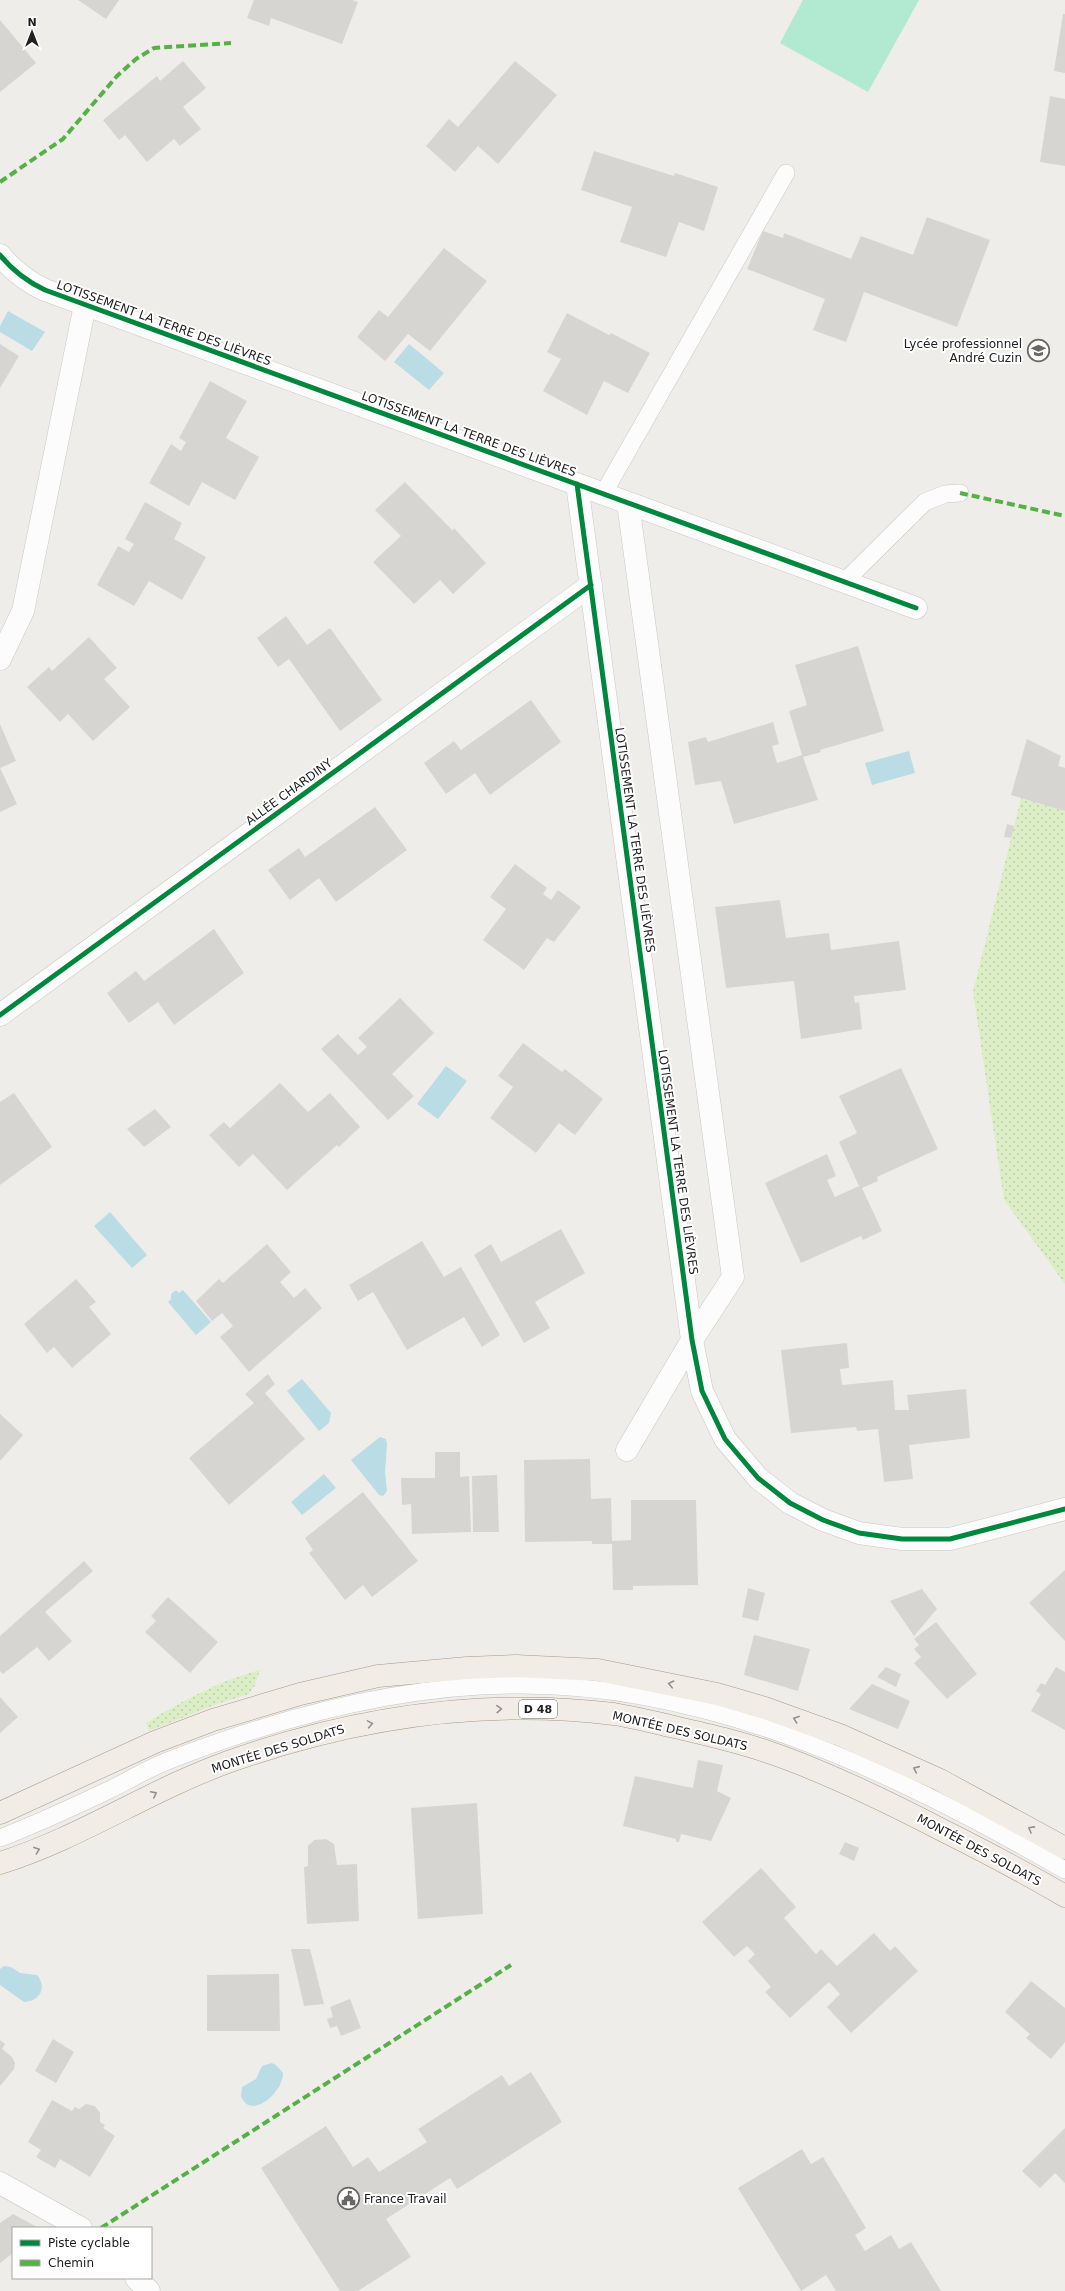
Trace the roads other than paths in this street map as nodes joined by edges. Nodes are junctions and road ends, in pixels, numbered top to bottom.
1 (786, 173) dead end
2 (0, 255) edge
3 (85, 305) junction
4 (577, 484) junction
5 (960, 493) dead end
6 (603, 494) junction
7 (628, 503) junction
8 (844, 582) junction
9 (590, 585) junction
10 (916, 608) dead end
11 (0, 659) edge
12 (0, 1015) edge
13 (692, 1340) junction
14 (627, 1450) dead end
15 (1065, 1509) edge
16 (0, 1812) edge
17 (0, 1838) edge
18 (1065, 1848) edge
19 (0, 1863) edge
20 (1065, 1870) edge
21 (1065, 1896) edge
22 (0, 2183) edge
23 (79, 2227) edge
24 (137, 2279) edge
25 (149, 2291) edge

1 - 6 lane
2 - 3 street, LOTISSEMENT LA TERRE DES LIÈVRES
3 - 4 street, LOTISSEMENT LA TERRE DES LIÈVRES
3 - 11 street
4 - 6 street
4 - 9 street, LOTISSEMENT LA TERRE DES LIÈVRES
5 - 8 lane
6 - 7 street
7 - 8 street
7 - 13 street
8 - 10 street
9 - 12 street, ALLÉE CHARDINY
9 - 13 street, LOTISSEMENT LA TERRE DES LIÈVRES
13 - 14 street
13 - 15 street, LOTISSEMENT LA TERRE DES LIÈVRES
18 -> 16 main road
17 - 20 lane
19 -> 21 main road, MONTÉE DES SOLDATS / D 48
22 - 23 street
24 - 25 street

